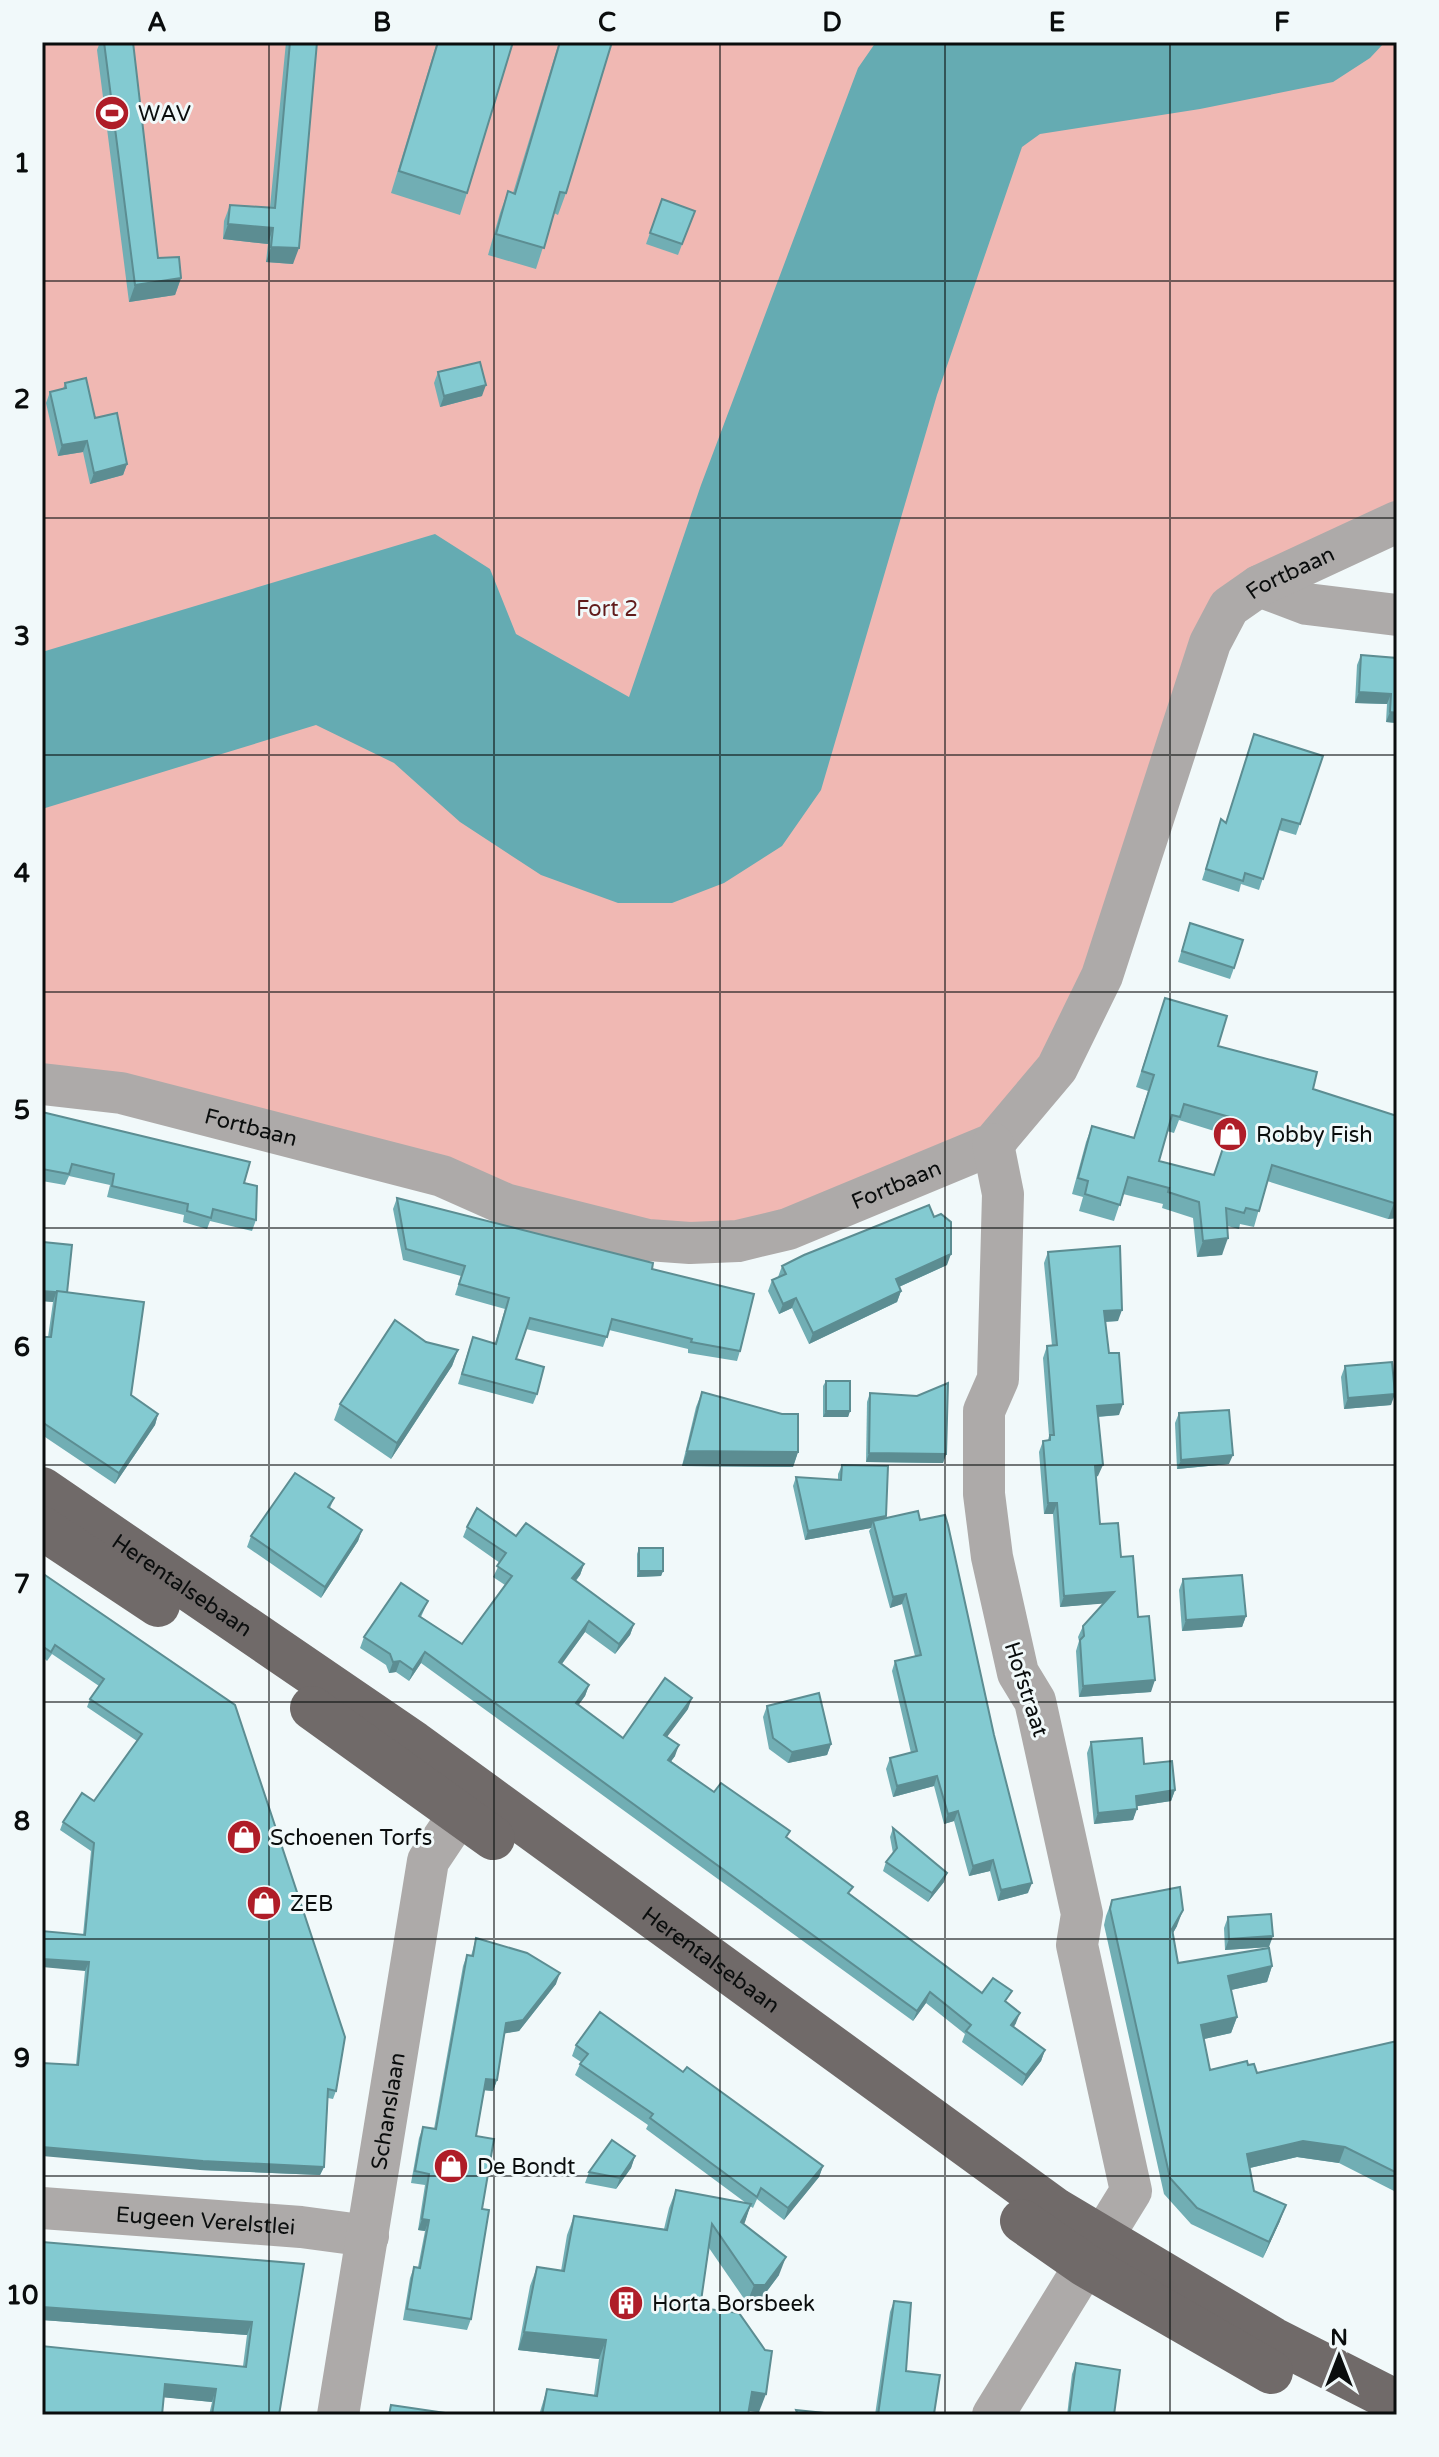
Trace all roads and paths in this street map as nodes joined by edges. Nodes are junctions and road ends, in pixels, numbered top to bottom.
1 (1397, 522) edge
2 (1259, 586) junction
3 (1397, 615) edge
4 (42, 1084) edge
5 (993, 1144) junction
6 (42, 1489) edge
7 (42, 1528) edge
8 (467, 1802) junction
9 (42, 2208) edge
10 (368, 2236) junction
11 (1095, 2252) junction
12 (1397, 2402) edge
13 (338, 2415) edge
14 (993, 2415) edge
15 (1355, 2415) edge

1 - 2 street, Fortbaan
2 - 3 street
2 - 5 street, Fortbaan
4 - 5 street, Fortbaan
5 - 11 street, Hofstraat
6 - 8 main road, Herentalsebaan
7 - 8 main road, Herentalsebaan
8 - 10 street, Schanslaan
8 - 11 main road, Herentalsebaan
9 - 10 street, Eugeen Verelstlei
10 - 13 street, Schanslaan
11 - 12 main road, Herentalsebaan
11 - 14 street, Hofstraat
11 - 15 main road, Herentalsebaan

